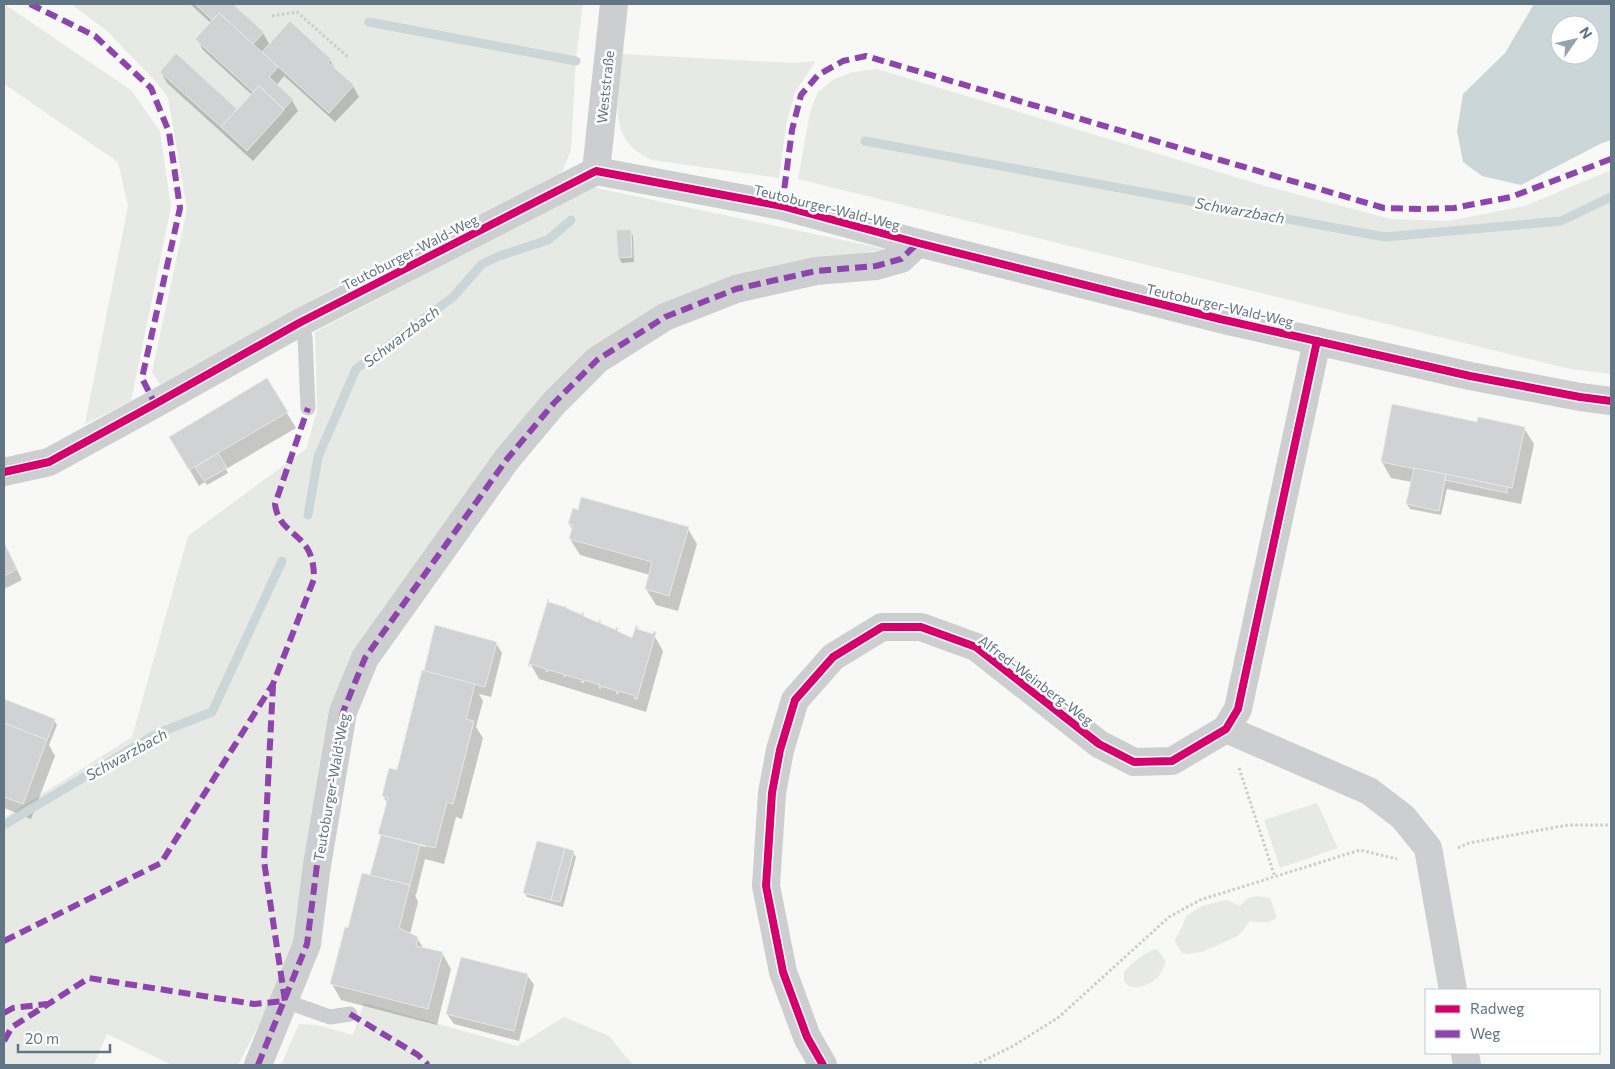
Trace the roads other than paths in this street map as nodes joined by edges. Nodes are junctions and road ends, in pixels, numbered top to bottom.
1 (614, 4) edge
2 (596, 171) junction
3 (918, 243) junction
4 (299, 323) junction
5 (1317, 341) junction
6 (1611, 401) edge
7 (308, 408) dead end
8 (4, 472) edge
9 (1226, 729) junction
10 (1453, 989) edge
11 (285, 1001) junction
12 (350, 1014) dead end
13 (258, 1065) edge
14 (823, 1065) edge

1 - 2 street, Weststraße
2 - 3 street, Teutoburger-Wald-Weg
2 - 4 street, Teutoburger-Wald-Weg
3 - 5 street, Teutoburger-Wald-Weg
3 - 11 street, Teutoburger-Wald-Weg
4 - 7 lane
4 - 8 street, Teutoburger-Wald-Weg
5 - 6 street, Teutoburger-Wald-Weg
5 - 9 street, Alfred-Weinberg-Weg
9 - 10 street
9 - 14 street, Alfred-Weinberg-Weg
11 - 12 lane
11 - 13 street, Teutoburger-Wald-Weg

